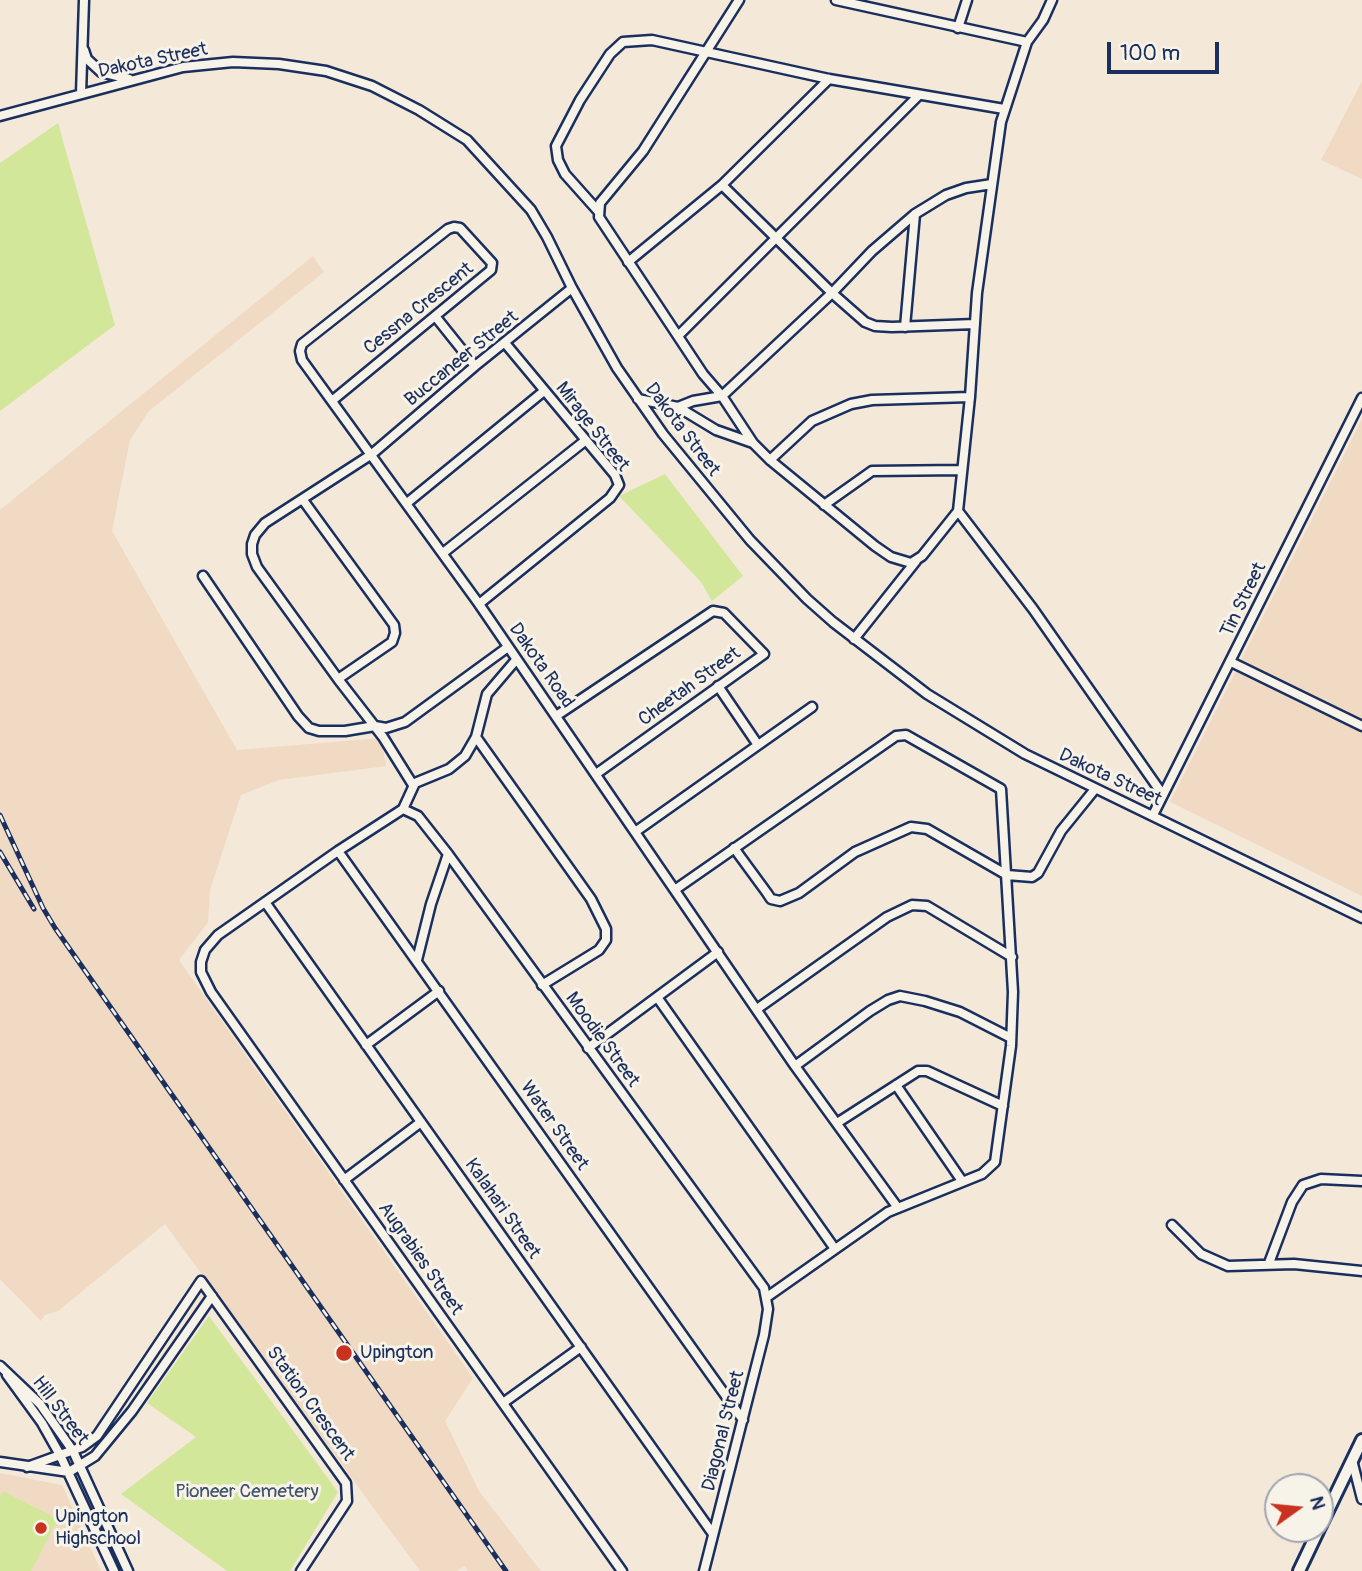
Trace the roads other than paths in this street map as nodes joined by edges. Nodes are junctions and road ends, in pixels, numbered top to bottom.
1 (84, 0) edge
2 (739, 0) edge
3 (836, 0) edge
4 (967, 0) edge
5 (1052, 0) edge
6 (958, 28) junction
7 (82, 37) junction
8 (1027, 43) junction
9 (707, 51) junction
10 (829, 79) junction
11 (133, 80) junction
12 (81, 94) junction
13 (919, 94) junction
14 (1004, 109) junction
15 (0, 116) edge
16 (992, 184) junction
17 (722, 185) junction
18 (598, 211) junction
19 (915, 214) junction
20 (776, 238) junction
21 (628, 262) junction
22 (572, 288) junction
23 (832, 293) junction
24 (435, 316) junction
25 (975, 324) junction
26 (905, 327) junction
27 (678, 336) junction
28 (505, 343) junction
29 (302, 344) joint
30 (475, 366) junction
31 (544, 391) junction
32 (722, 396) junction
33 (970, 397) junction
34 (1362, 398) edge
35 (638, 399) junction
36 (333, 400) junction
37 (678, 407) junction
38 (586, 440) junction
39 (753, 443) junction
40 (372, 454) junction
41 (770, 460) junction
42 (961, 470) junction
43 (303, 500) junction
44 (407, 503) junction
45 (824, 505) junction
46 (958, 511) junction
47 (443, 554) junction
48 (916, 561) junction
49 (203, 576) dead end
50 (479, 604) junction
51 (854, 639) junction
52 (508, 647) junction
53 (516, 660) junction
54 (1231, 662) junction
55 (338, 679) junction
56 (718, 687) junction
57 (812, 707) dead end
58 (556, 716) junction
59 (375, 726) junction
60 (1362, 726) edge
61 (476, 737) junction
62 (758, 744) junction
63 (596, 774) junction
64 (413, 785) junction
65 (1095, 789) junction
66 (1163, 795) junction
67 (403, 809) junction
68 (1153, 816) junction
69 (635, 832) junction
70 (734, 848) junction
71 (338, 851) junction
72 (448, 854) junction
73 (1007, 875) junction
74 (676, 889) junction
75 (265, 902) junction
76 (1362, 918) edge
77 (718, 952) junction
78 (1012, 957) junction
79 (417, 960) junction
80 (542, 985) junction
81 (439, 991) junction
82 (657, 997) junction
83 (757, 1009) junction
84 (1011, 1038) junction
85 (366, 1045) junction
86 (588, 1048) junction
87 (795, 1066) junction
88 (896, 1085) junction
89 (1003, 1107) junction
90 (421, 1122) junction
91 (836, 1123) junction
92 (344, 1180) junction
93 (962, 1181) junction
94 (1362, 1181) edge
95 (898, 1208) junction
96 (1172, 1224) dead end
97 (835, 1249) junction
98 (1269, 1263) junction
99 (1362, 1271) edge
100 (212, 1296) junction
101 (767, 1297) junction
102 (581, 1347) junction
103 (2, 1368) edge
104 (503, 1403) junction
105 (743, 1420) junction
106 (1362, 1440) edge
107 (73, 1451) junction
108 (61, 1455) junction
109 (1352, 1461) junction
110 (0, 1462) edge
111 (81, 1466) junction
112 (27, 1467) junction
113 (69, 1472) junction
114 (1334, 1499) edge
115 (1362, 1499) edge
116 (713, 1534) junction
117 (1313, 1543) edge
118 (114, 1571) edge
119 (128, 1571) edge
120 (301, 1571) edge
121 (622, 1571) edge
122 (704, 1571) edge
123 (1299, 1571) edge

1 - 7 street
2 - 9 street
3 - 6 street
4 - 6 street
5 - 8 street
6 - 8 street
7 - 11 street
7 - 12 street
8 - 14 street
9 - 10 street
9 - 18 street
9 - 18 street
10 - 13 street
10 - 17 street
11 - 12 street, Dakota Street
11 - 22 street, Dakota Street
12 - 15 street, Dakota Street
13 - 14 street
13 - 20 street
14 - 16 street
16 - 19 street
16 - 25 street
17 - 20 street
17 - 21 street
18 - 21 street
19 - 23 street
19 - 26 street
20 - 23 street
20 - 27 street
21 - 27 street
22 - 28 street, Buccaneer Street
22 - 35 street, Dakota Street
23 - 26 street
23 - 32 street
24 - 29 street, Cessna Crescent
24 - 30 street
24 - 36 street, Cessna Crescent
25 - 26 street
25 - 33 street
27 - 32 street
28 - 30 street, Buccaneer Street
28 - 31 street, Mirage Street
29 - 36 street, Dakota Road
30 - 40 street, Buccaneer Street
31 - 38 street, Mirage Street
31 - 44 street
32 - 37 street
32 - 39 street
33 - 41 street
33 - 42 street
34 - 54 street, Tin Street
35 - 37 street
35 - 51 street, Dakota Street
36 - 40 street, Dakota Road
37 - 39 street
38 - 47 street
38 - 50 street, Mirage Street
39 - 41 street
40 - 43 street, Buccaneer Street
40 - 44 street, Dakota Road
41 - 45 street
42 - 45 street
42 - 46 street
43 - 55 street, Buccaneer Street
43 - 55 street
44 - 47 street, Dakota Road
45 - 48 street
46 - 48 street
46 - 66 street
47 - 50 street, Dakota Road
48 - 51 street
49 - 59 street
50 - 52 street, Dakota Road
51 - 65 street, Dakota Street
52 - 53 street, Dakota Road
52 - 59 street
53 - 58 street, Dakota Road
53 - 61 street
54 - 60 street
54 - 66 street, Tin Street
55 - 59 street
56 - 58 street, Cheetah Street
56 - 62 street
56 - 63 street, Cheetah Street
57 - 62 street
58 - 63 street, Dakota Road
59 - 64 street
61 - 64 street
61 - 80 street
62 - 69 street
63 - 69 street, Dakota Road
64 - 67 street
65 - 68 street, Dakota Street
65 - 73 street
66 - 68 street, Tin Street
67 - 71 street
67 - 72 street, Moodie Street
68 - 76 street, Dakota Street
69 - 74 street, Dakota Road
70 - 73 street
70 - 73 street
70 - 74 street
71 - 75 street
71 - 79 street, Water Street
72 - 79 street
72 - 80 street, Moodie Street
73 - 78 street
74 - 77 street, Dakota Road
75 - 85 street, Kalahari Street
75 - 92 street, Augrabies Street
77 - 82 street
77 - 83 street, Dakota Road
78 - 83 street
78 - 84 street
79 - 81 street, Water Street
80 - 86 street, Moodie Street
81 - 85 street
81 - 105 street, Water Street
82 - 86 street
82 - 97 street
83 - 87 street, Dakota Road
84 - 87 street
84 - 89 street
85 - 90 street, Kalahari Street
86 - 101 street, Moodie Street
87 - 91 street, Dakota Road
88 - 89 street
88 - 91 street
88 - 93 street
89 - 93 street
90 - 92 street
90 - 102 street, Kalahari Street
91 - 95 street, Dakota Road
92 - 104 street, Augrabies Street
93 - 95 street
94 - 98 street
95 - 97 street
96 - 98 street
97 - 101 street
98 - 99 street
100 - 107 street, Station Crescent
100 - 111 street
100 - 120 street, Station Crescent
101 - 105 street, Diagonal Street
102 - 104 street
102 - 116 street, Kalahari Street
103 - 107 street, Hill Street
103 - 108 street, Hill Street
104 - 121 street, Augrabies Street
105 - 116 street, Diagonal Street
106 - 109 main road
107 - 108 street, Station Crescent
107 - 111 street, Hill Street
108 - 112 street, Station Crescent
108 - 113 street, Hill Street
109 - 114 main road
109 - 115 street
110 - 112 street
111 - 113 street
111 - 119 street, Hill Street
112 - 113 street
113 - 118 street, Hill Street
116 - 122 street, Diagonal Street
117 - 123 main road

